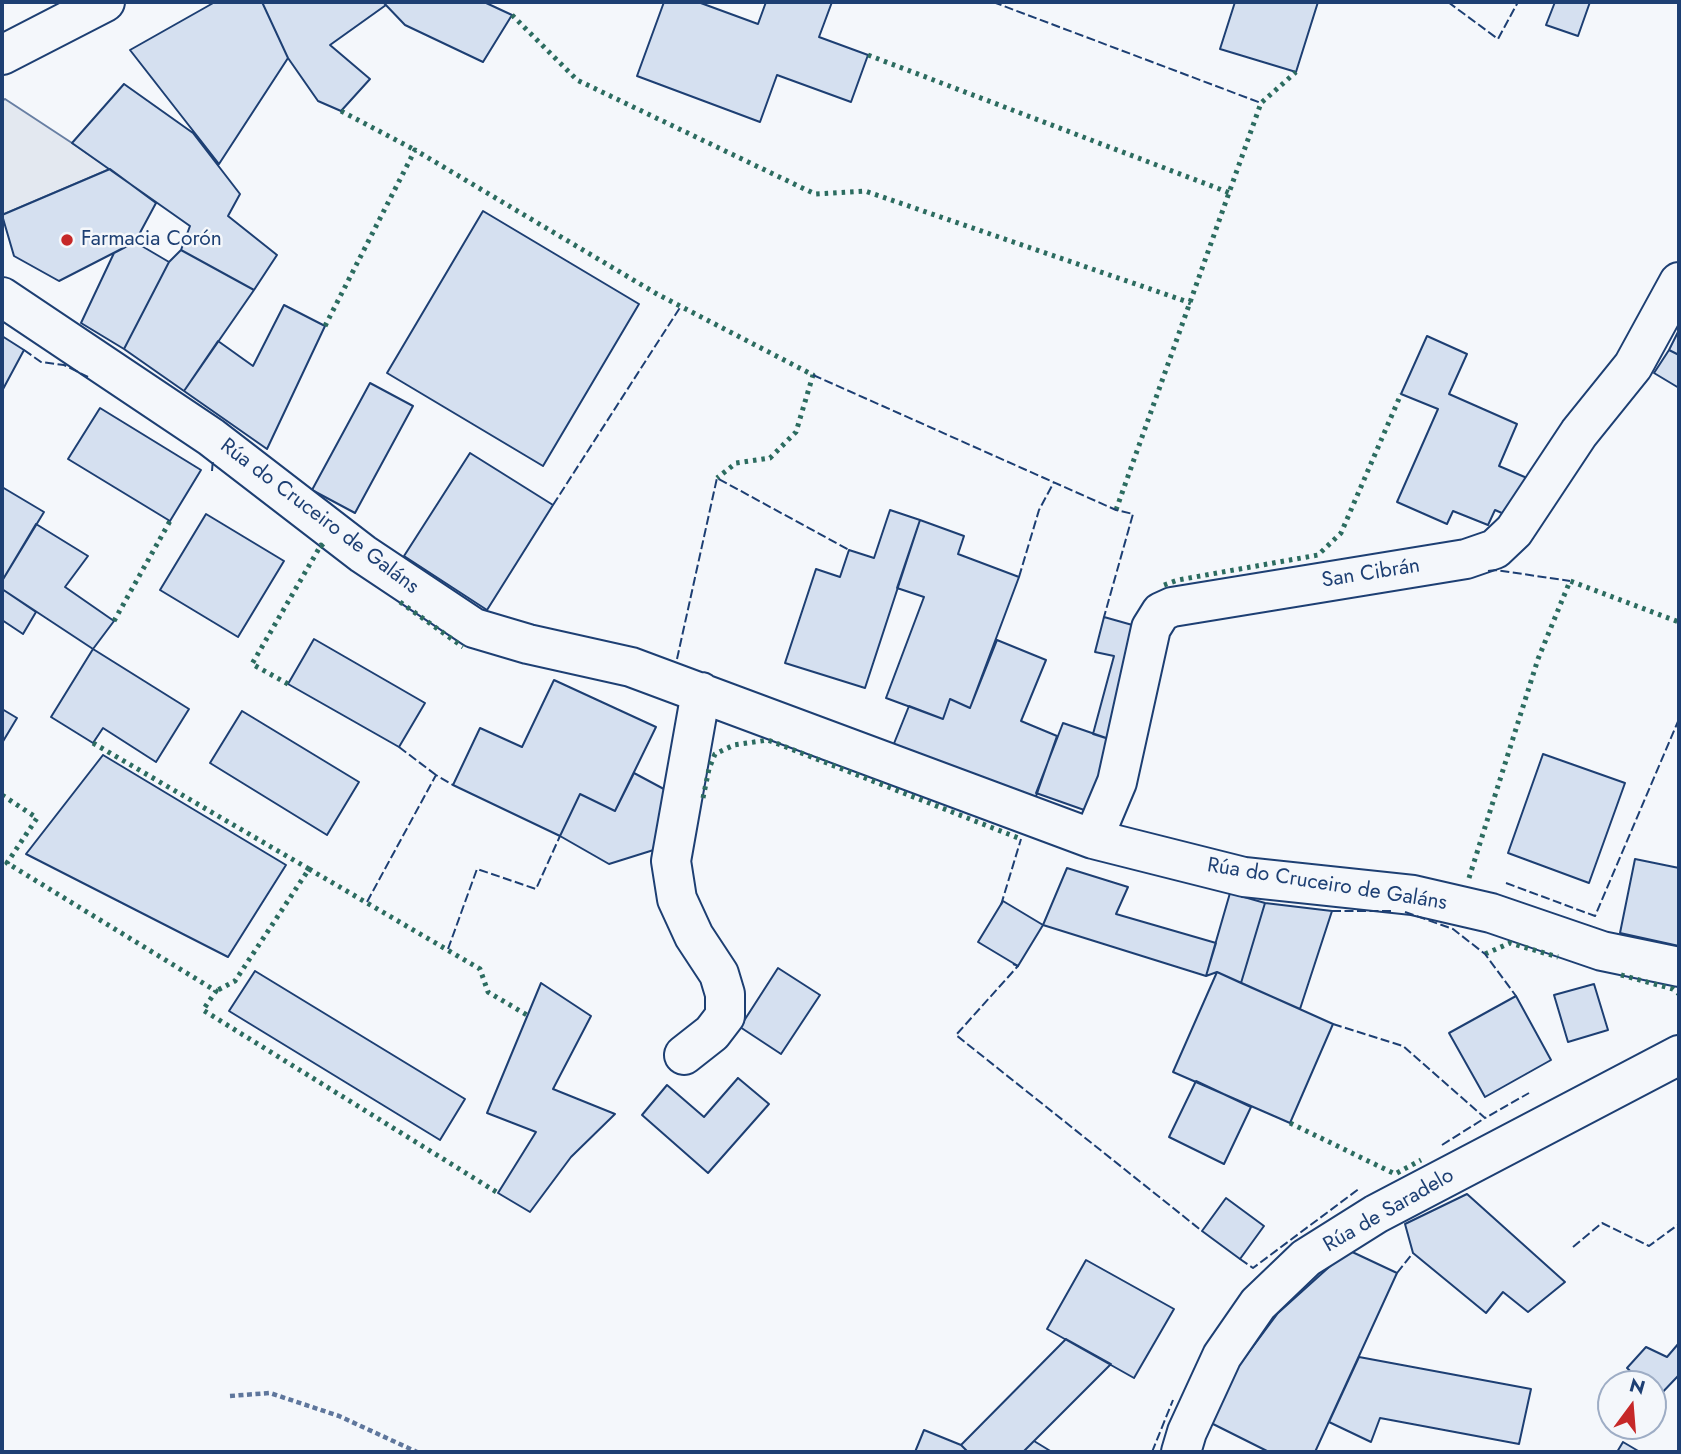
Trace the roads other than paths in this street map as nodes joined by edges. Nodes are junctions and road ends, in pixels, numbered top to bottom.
1 (105, 2) edge
2 (2, 55) edge
3 (1679, 282) edge
4 (2, 297) edge
5 (701, 692) junction
6 (1093, 839) junction
7 (1679, 967) edge
8 (684, 1055) dead end
9 (1679, 1055) edge
10 (1181, 1452) edge

1 - 2 street
3 - 6 street, San Cibrán
4 - 5 street, Rúa do Cruceiro de Galáns
5 - 6 street, Rúa do Cruceiro de Galáns
5 - 8 street
6 - 7 street, Rúa do Cruceiro de Galáns
9 - 10 street, Rúa de Saradelo

